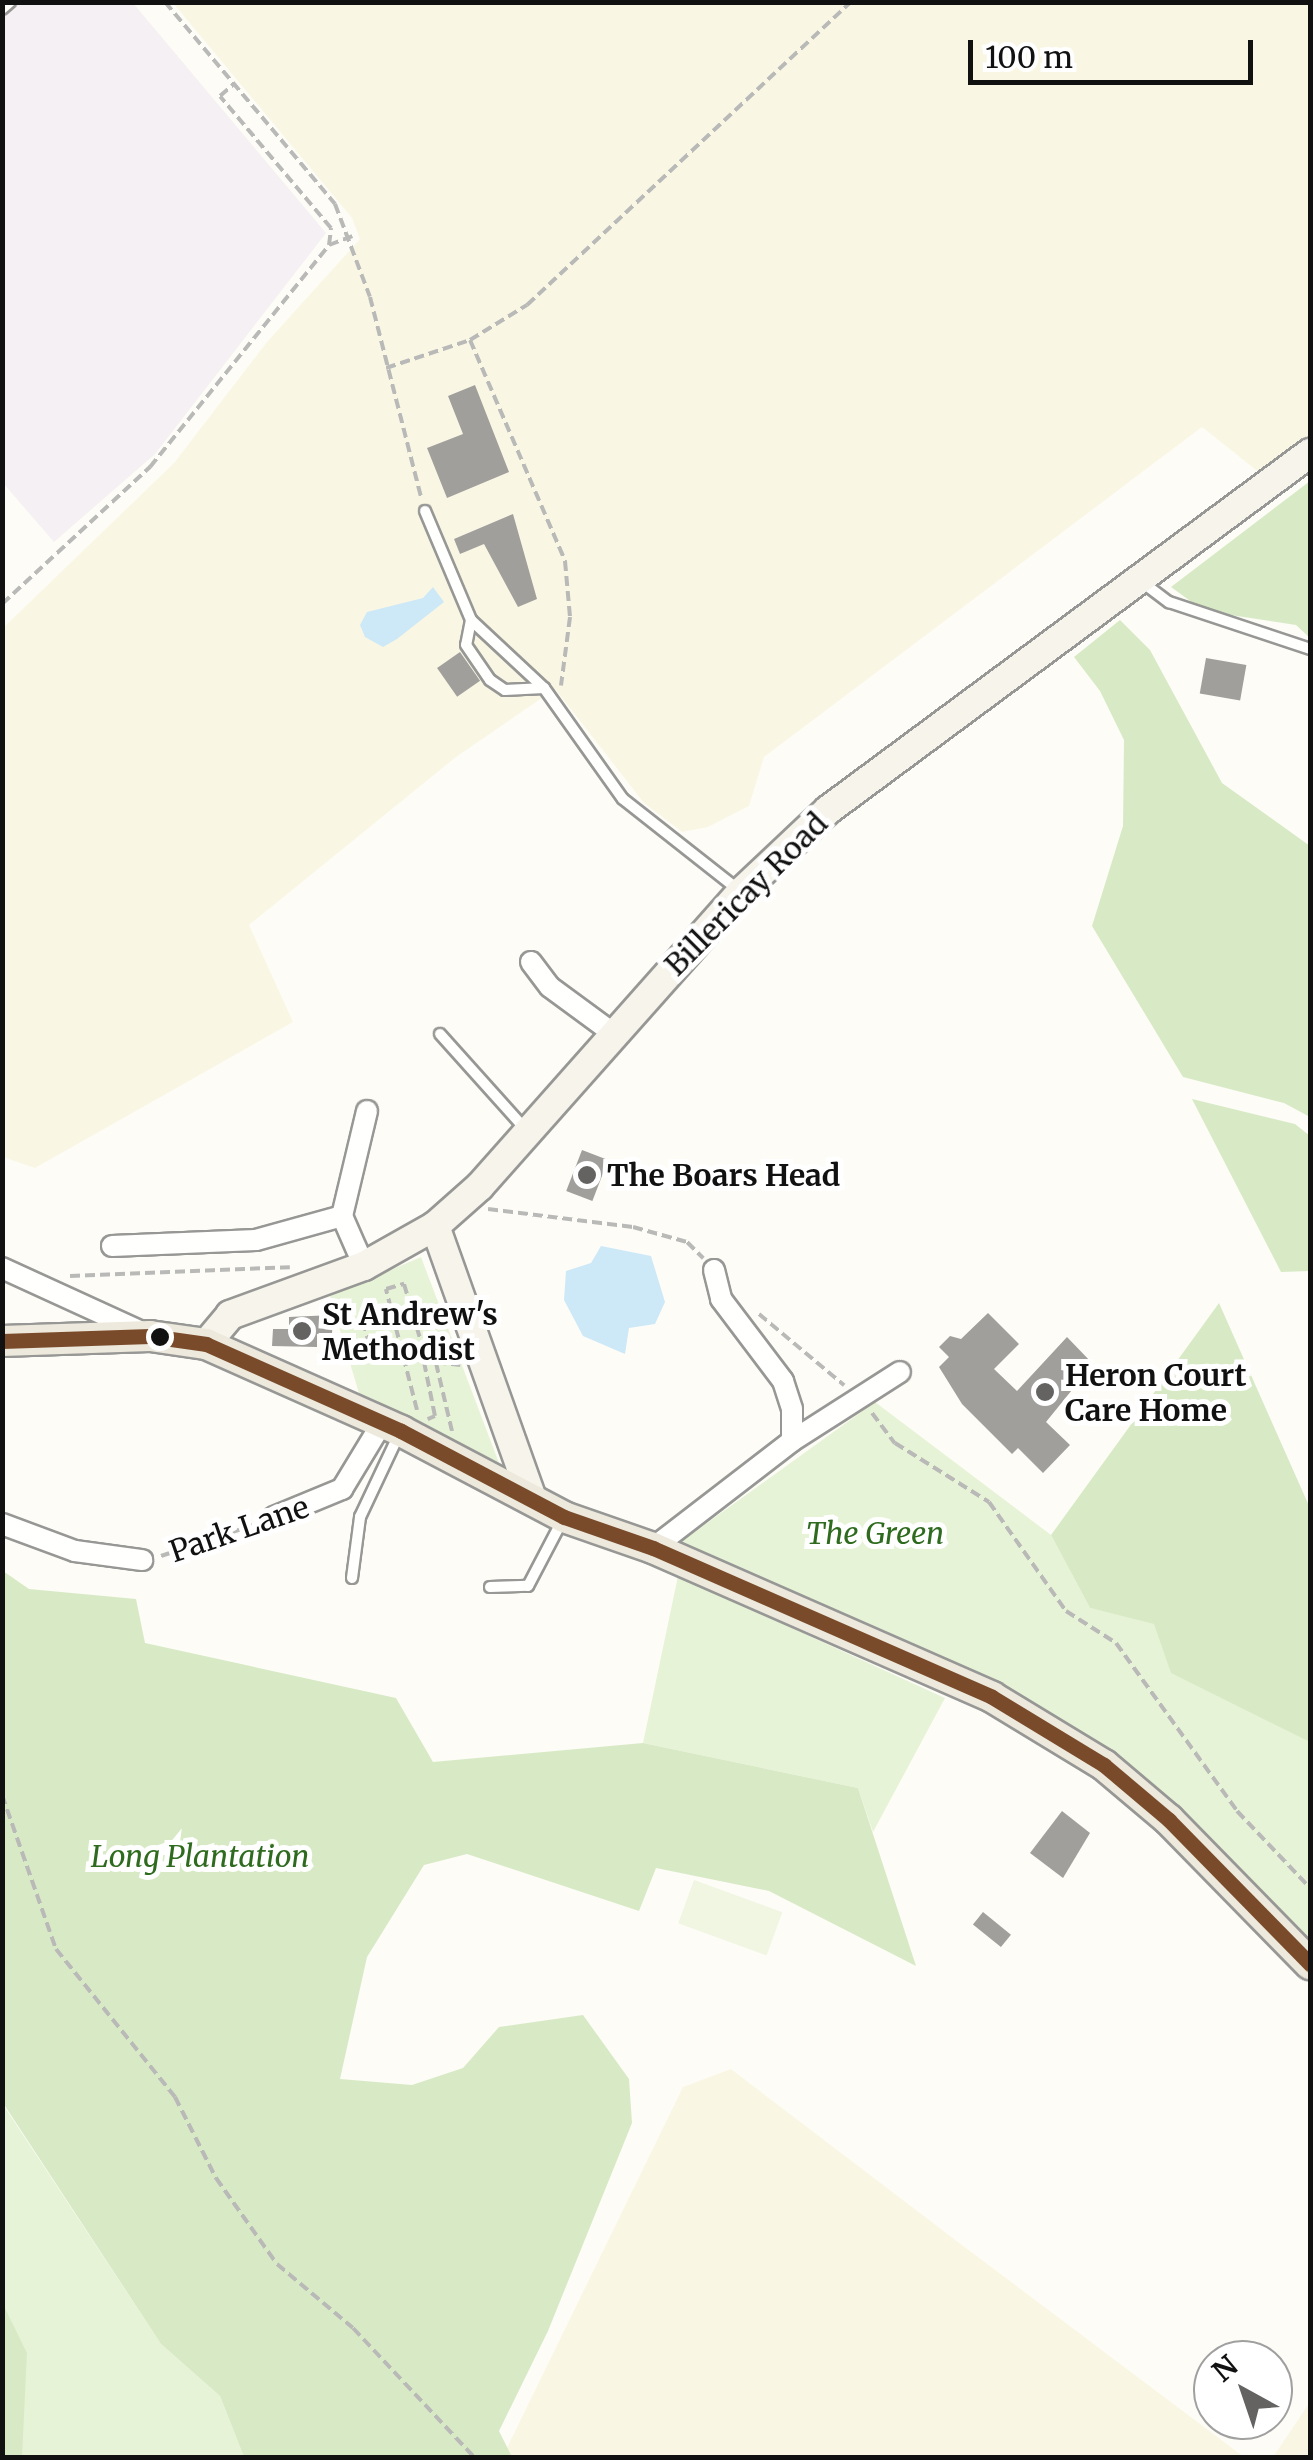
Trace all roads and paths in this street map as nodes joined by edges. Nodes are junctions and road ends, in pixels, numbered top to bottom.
1 (10, 2) edge
2 (165, 2) edge
3 (851, 2) edge
4 (2, 9) edge
5 (234, 84) junction
6 (352, 236) junction
7 (328, 245) junction
8 (470, 340) junction
9 (386, 368) junction
10 (1310, 454) edge
11 (425, 511) joint
12 (1142, 582) junction
13 (2, 604) edge
14 (471, 620) junction
15 (1310, 649) edge
16 (544, 688) junction
17 (557, 707) junction
18 (740, 892) junction
19 (531, 962) dead end
20 (440, 1034) dead end
21 (614, 1034) junction
22 (367, 1111) dead end
23 (527, 1132) junction
24 (461, 1206) junction
25 (342, 1216) junction
26 (436, 1226) junction
27 (112, 1246) dead end
28 (364, 1266) junction
29 (2, 1268) edge
30 (293, 1268) dead end
31 (714, 1270) joint
32 (44, 1285) junction
33 (754, 1310) dead end
34 (363, 1321) dead end
35 (150, 1336) junction
36 (2, 1341) edge
37 (206, 1344) junction
38 (347, 1352) dead end
39 (372, 1355) junction
40 (479, 1358) junction
41 (406, 1359) junction
42 (425, 1362) junction
43 (436, 1363) junction
44 (900, 1372) dead end
45 (860, 1397) junction
46 (391, 1427) junction
47 (452, 1432) dead end
48 (792, 1441) junction
49 (532, 1498) junction
50 (274, 1517) joint
51 (564, 1517) junction
52 (2, 1524) edge
53 (653, 1548) junction
54 (142, 1560) joint
55 (352, 1578) dead end
56 (490, 1587) dead end
57 (2, 1795) edge
58 (1310, 1888) edge
59 (1310, 1964) edge
60 (475, 2458) edge

1 - 4 lane
2 - 5 path
3 - 8 path
5 - 6 path
5 - 7 path
6 - 7 path
6 - 9 path
7 - 13 path
8 - 9 path
8 - 17 path
9 - 11 path
10 - 12 street, Billericay Road
11 - 14 lane
12 - 15 lane
12 - 18 street, Billericay Road
14 - 16 lane
14 - 16 lane
16 - 17 lane
17 - 18 lane
18 - 21 street, Billericay Road
19 - 21 street
20 - 23 lane
21 - 23 street, Billericay Road
22 - 25 street
23 - 24 street, Billericay Road
24 - 26 street, Billericay Road
24 - 31 path
25 - 27 street
25 - 28 street
26 - 28 street, Billericay Road
26 - 40 street
28 - 37 street, Billericay Road
29 - 32 street
30 - 32 path
31 - 48 street
32 - 35 street
33 - 45 path
34 - 39 path
35 - 36 main road
35 - 37 main road
37 - 46 main road
38 - 39 path
39 - 41 path
40 - 43 path
40 - 49 street
41 - 42 path
41 - 42 path
41 - 42 path
42 - 43 path
43 - 47 path
44 - 45 street
45 - 48 street
45 - 58 path
46 - 49 main road
46 - 50 street, Park Lane
46 - 55 lane
48 - 53 street
49 - 51 main road
50 - 54 path, Park Lane
51 - 53 main road
51 - 56 lane
52 - 54 street, Park Lane
53 - 59 main road
57 - 60 path

